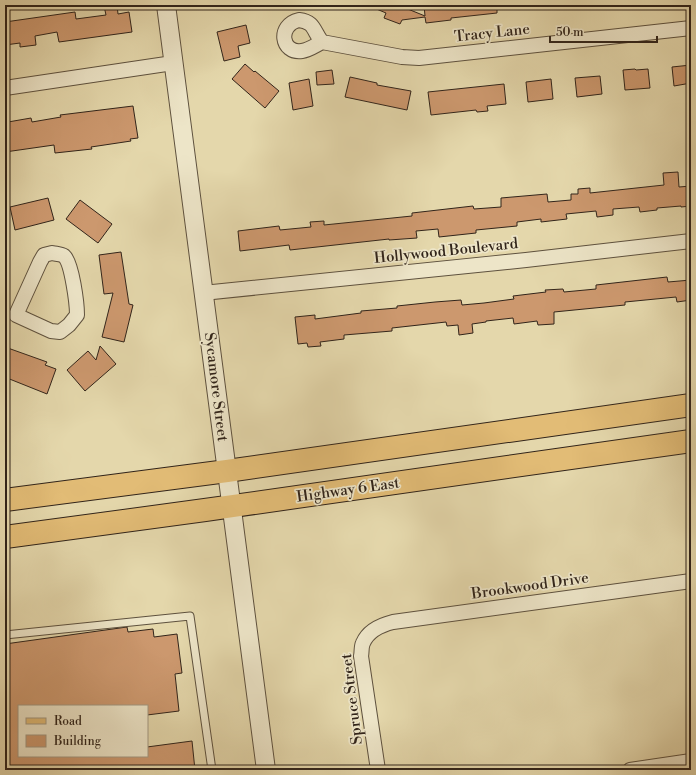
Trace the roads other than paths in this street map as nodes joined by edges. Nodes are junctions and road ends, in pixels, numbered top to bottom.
1 (166, 5) edge
2 (691, 28) edge
3 (322, 42) dead end
4 (173, 63) junction
5 (5, 88) edge
6 (691, 241) edge
7 (203, 293) junction
8 (11, 313) edge
9 (691, 405) edge
10 (691, 441) edge
11 (227, 471) junction
12 (5, 500) edge
13 (231, 507) junction
14 (5, 537) edge
15 (691, 581) edge
16 (376, 629) joint
17 (5, 635) edge
18 (691, 761) edge
19 (212, 770) edge
20 (266, 770) edge
21 (378, 770) edge
22 (630, 770) edge

1 - 4 street, Sycamore Street
2 - 3 street, Tracy Lane
4 - 5 street
4 - 7 street, Sycamore Street
6 - 7 street, Hollywood Boulevard
7 - 11 street, Sycamore Street
8 - 8 street
9 - 11 main road
10 - 13 main road, Highway 6 East
11 - 12 main road
11 - 13 street, Sycamore Street
13 - 14 main road, Highway 6 East
13 - 20 street, Sycamore Street
15 - 16 street, Brookwood Drive
16 - 21 street, Spruce Street
17 - 19 lane
18 - 22 street

